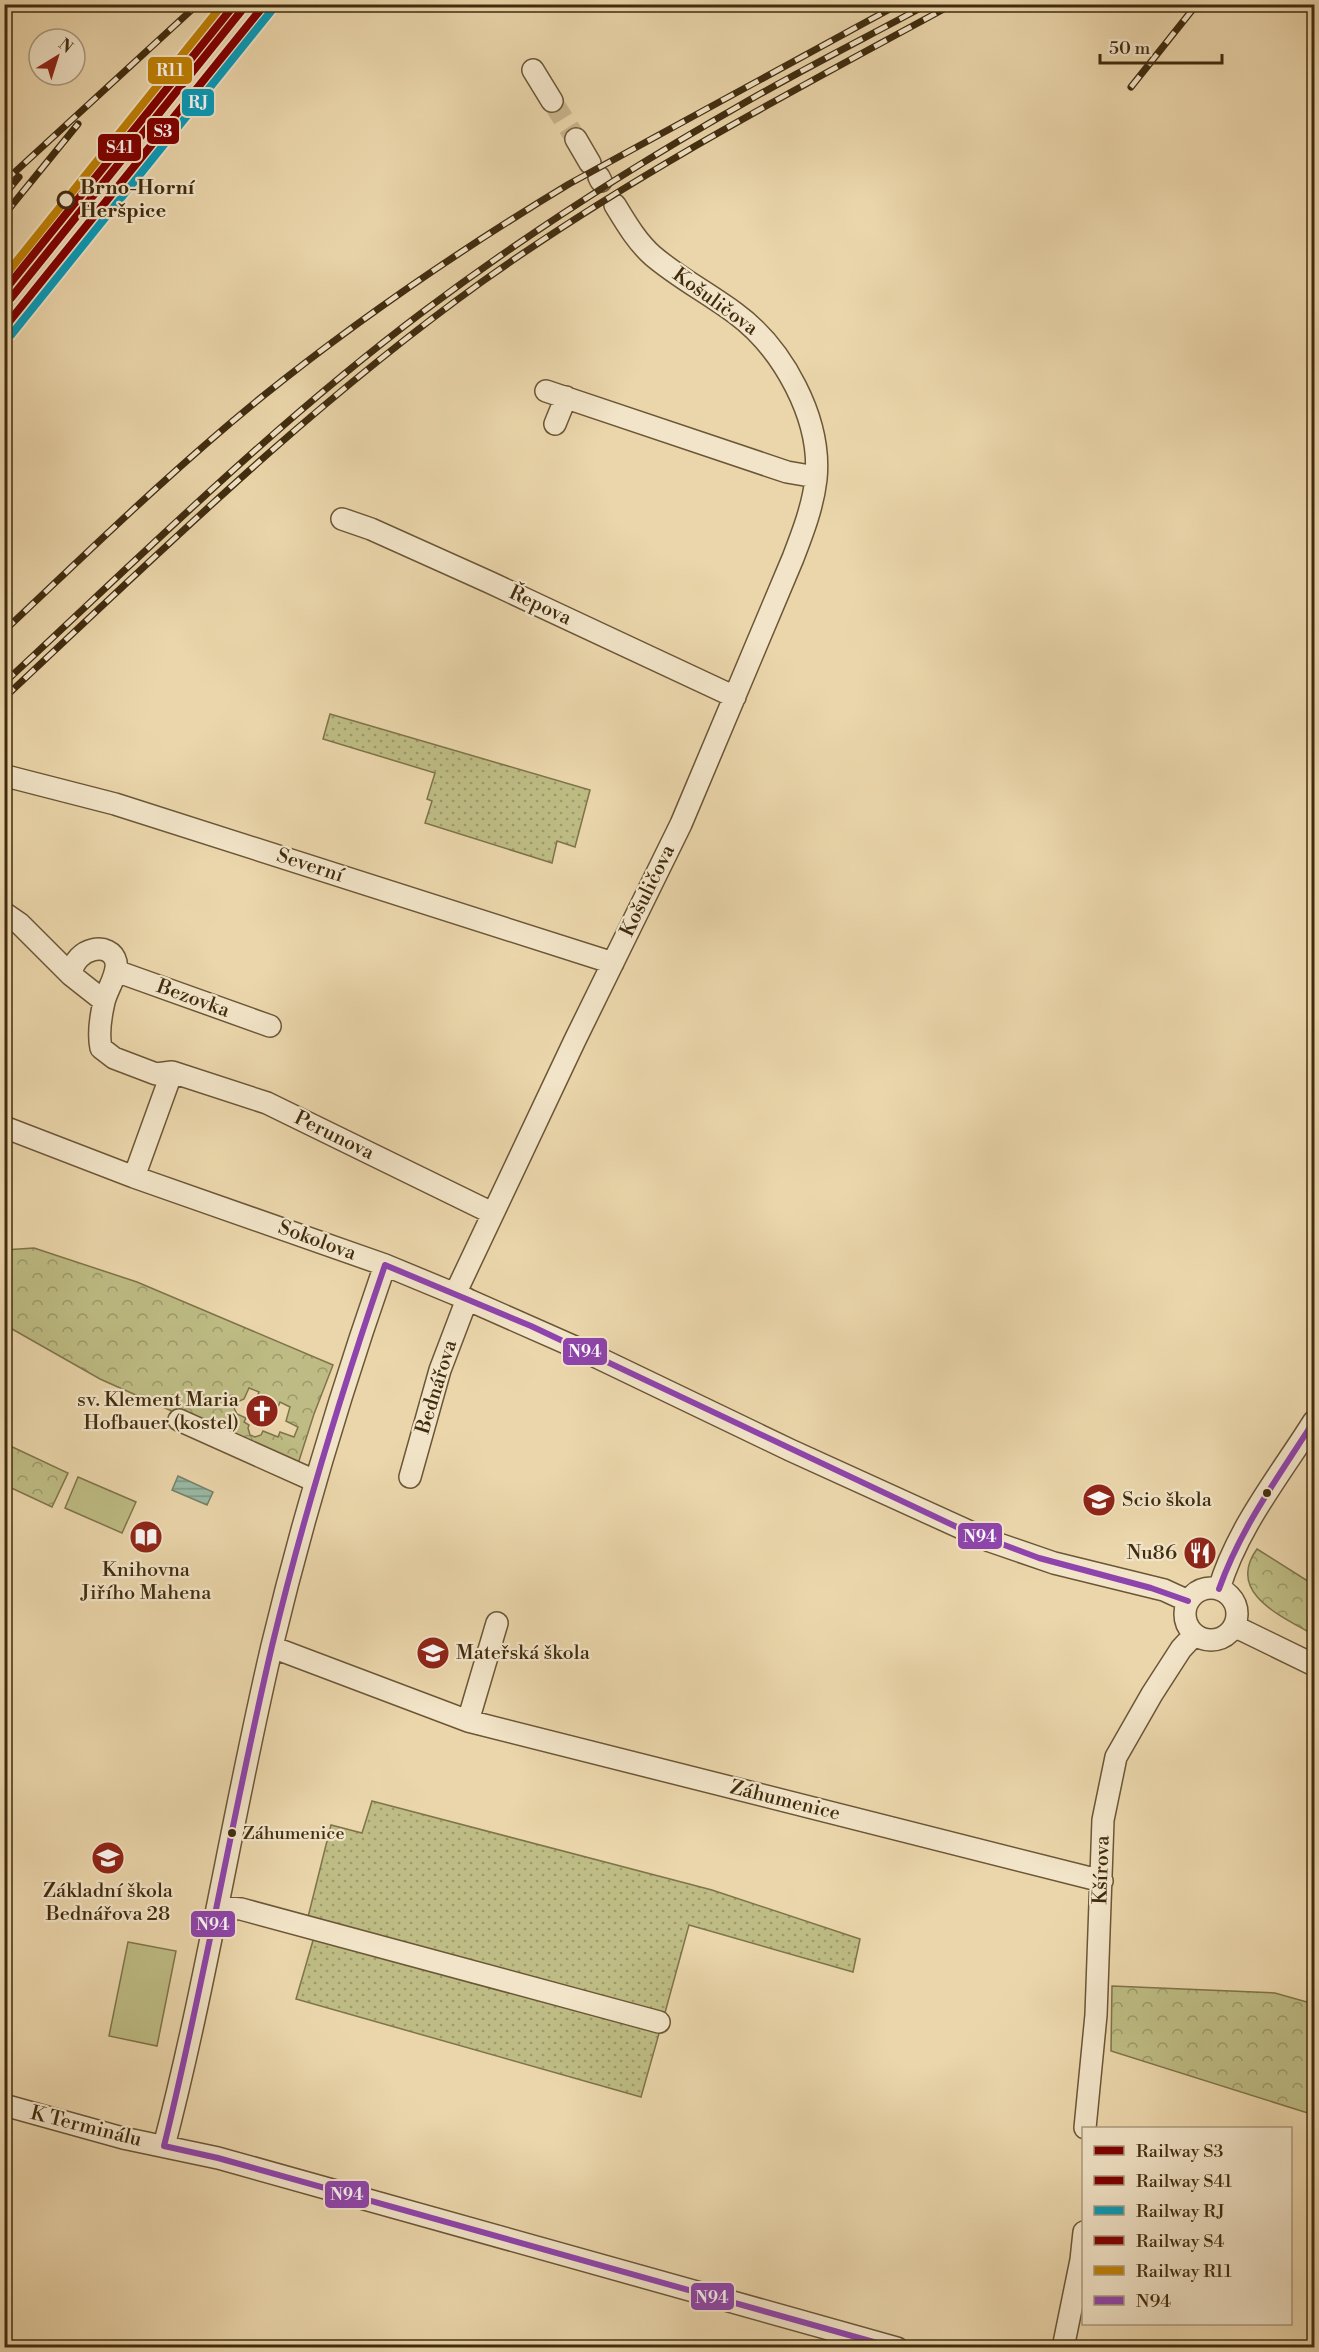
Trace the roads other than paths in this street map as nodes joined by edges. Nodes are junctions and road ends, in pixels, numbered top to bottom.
1 (533, 70) dead end
2 (552, 101) tunnel mouth
3 (576, 139) tunnel mouth
4 (596, 174) dead end
5 (615, 205) dead end
6 (555, 424) dead end
7 (816, 477) junction
8 (342, 519) dead end
9 (735, 697) junction
10 (6, 776) edge
11 (4, 913) edge
12 (614, 963) junction
13 (116, 971) junction
14 (71, 975) junction
15 (104, 1001) junction
16 (270, 1026) dead end
17 (172, 1072) junction
18 (4, 1127) edge
19 (135, 1177) junction
20 (492, 1213) junction
21 (385, 1265) junction
22 (461, 1297) junction
23 (179, 1420) dead end
24 (1314, 1421) edge
25 (411, 1477) dead end
26 (315, 1481) junction
27 (1219, 1589) junction
28 (1188, 1601) junction
29 (497, 1623) dead end
30 (1234, 1626) junction
31 (1194, 1635) junction
32 (272, 1647) junction
33 (1314, 1665) edge
34 (468, 1721) junction
35 (1102, 1881) junction
36 (218, 1907) junction
37 (658, 2022) dead end
38 (4, 2105) edge
39 (1086, 2127) edge
40 (164, 2146) junction
41 (1082, 2246) edge
42 (897, 2348) edge
43 (1063, 2348) edge

1 - 2 street
3 - 4 street
5 - 7 street, Košuličova
6 - 7 street
7 - 9 street, Košuličova
8 - 9 street, Řepova
9 - 12 street, Košuličova
10 - 12 street, Severní
11 - 14 street
12 - 20 street, Košuličova
13 - 14 street
13 - 15 street, Perunova
13 - 16 street, Bezovka
14 - 15 street
15 - 17 street, Perunova
17 - 19 street
17 - 20 street, Perunova
18 - 19 street, Sokolova
19 - 21 street, Sokolova
20 - 22 street, Košuličova
21 - 22 street, Sokolova
21 - 26 street
22 - 25 street, Bednářova
22 - 28 street, Sokolova
23 - 26 street
24 - 27 street
26 - 32 street
27 - 28 street
27 - 30 street
28 - 31 street
29 - 34 street
30 - 31 street
30 - 33 street
31 - 35 street, Kšírova
32 - 34 street, Záhumenice
32 - 36 street
34 - 35 street, Záhumenice
35 - 39 street, Kšírova
36 - 37 street
36 - 40 street
38 - 40 street, K Terminálu
40 - 42 street, K Terminálu
41 - 43 street

